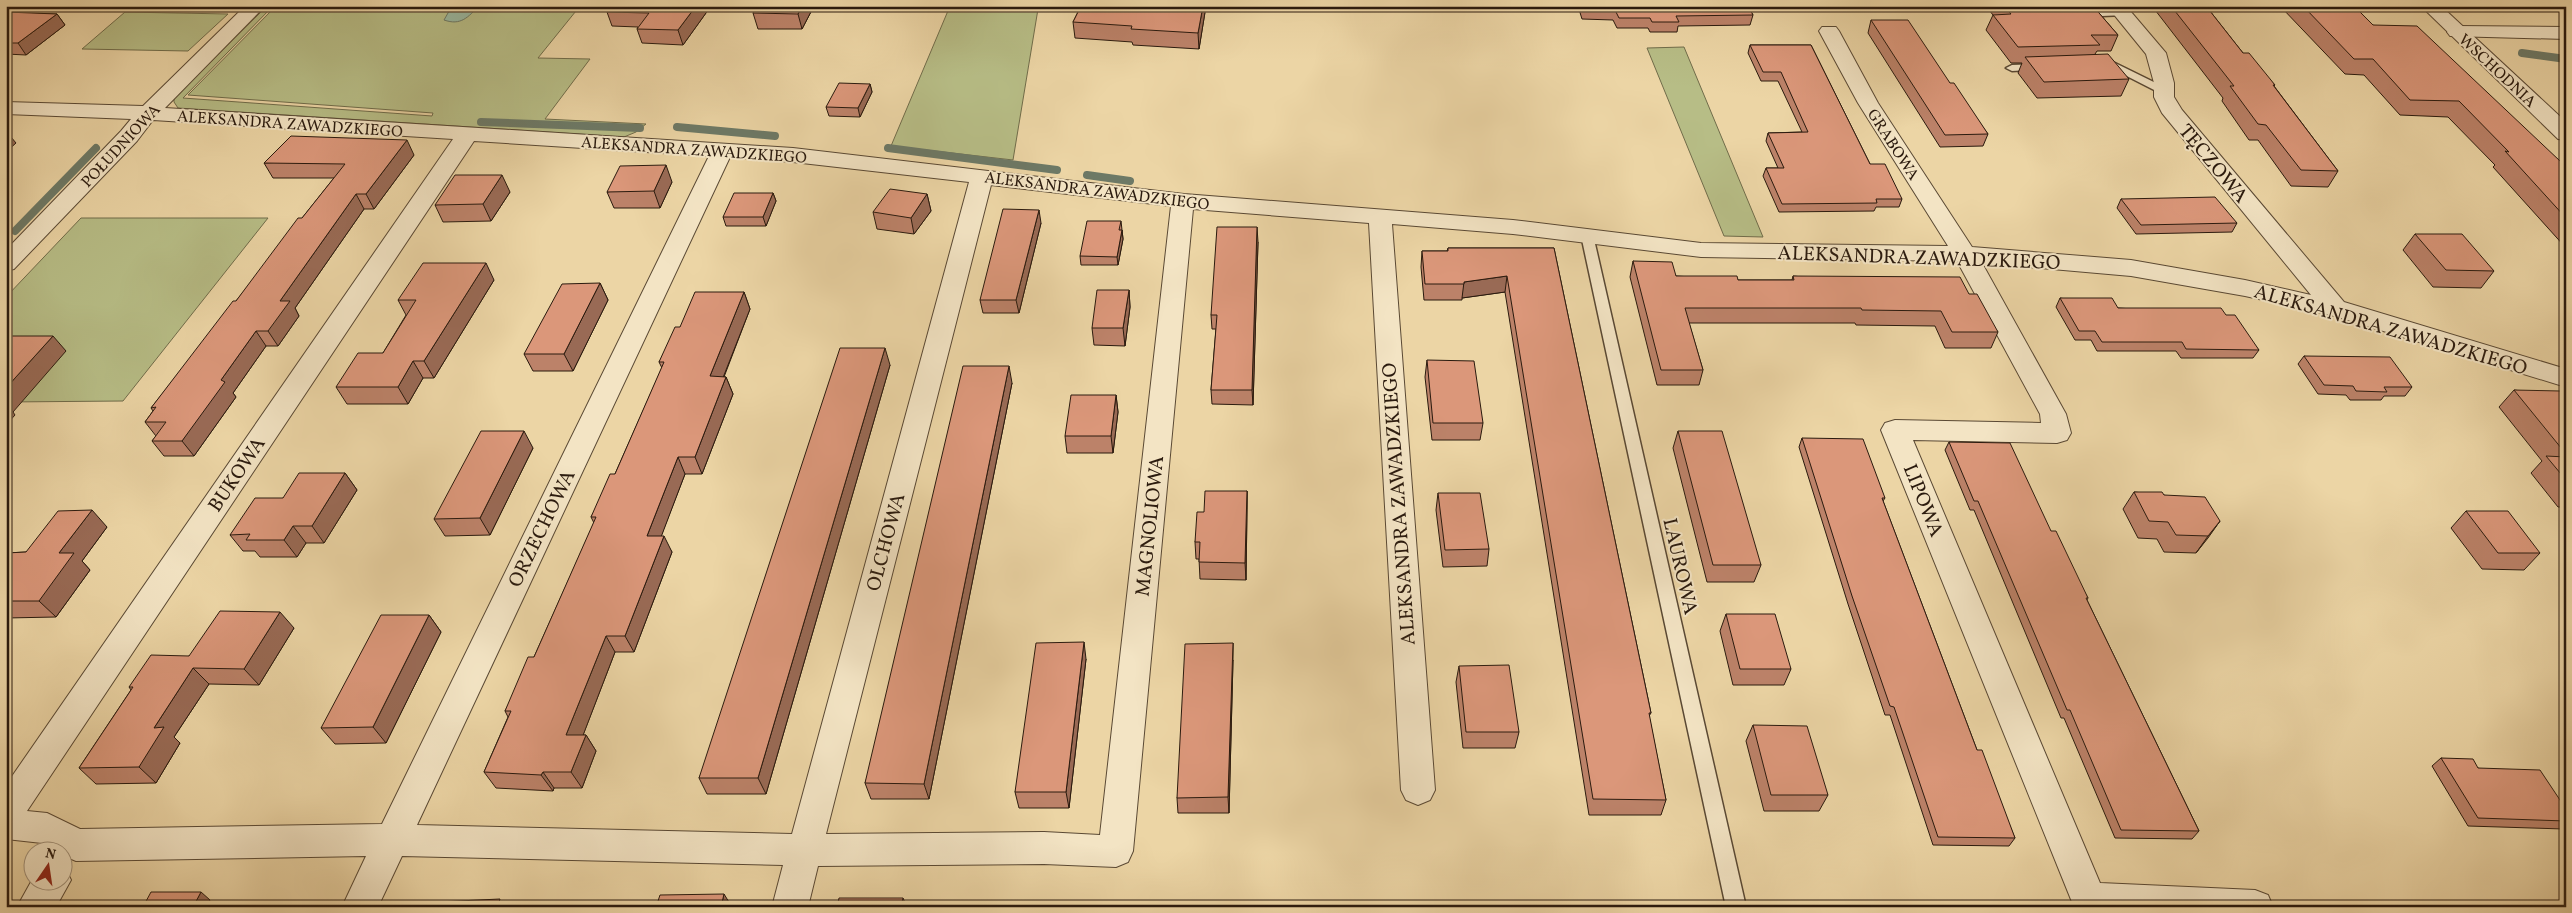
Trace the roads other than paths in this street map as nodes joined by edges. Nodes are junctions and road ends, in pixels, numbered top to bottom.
1 (256, 6) edge
2 (2430, 6) edge
3 (2119, 9) edge
4 (2065, 14) edge
5 (1829, 31) dead end
6 (2458, 32) junction
7 (2566, 33) edge
8 (2086, 66) edge
9 (2049, 67) edge
10 (2012, 68) dead end
11 (2164, 91) junction
12 (6, 108) edge
13 (148, 113) junction
14 (2566, 134) edge
15 (468, 135) junction
16 (723, 150) junction
17 (982, 177) junction
18 (1184, 202) junction
19 (1380, 218) junction
20 (1586, 235) junction
21 (1965, 254) junction
22 (6, 264) edge
23 (2335, 308) junction
24 (2566, 378) edge
25 (1418, 790) dead end
26 (6, 814) edge
27 (6, 824) edge
28 (57, 840) edge
29 (391, 840) junction
30 (804, 850) junction
31 (72, 855) edge
32 (46, 890) edge
33 (2090, 903) edge
34 (35, 907) edge
35 (360, 907) edge
36 (790, 907) edge
37 (1736, 907) edge
38 (2255, 907) edge

1 - 13 street, POŁUDNIOWA
2 - 6 street, WSCHODNIA
3 - 4 lane
3 - 11 street, TĘCZOWA
5 - 21 street, GRABOWA
6 - 7 street
6 - 14 street, WSCHODNIA
8 - 11 lane
9 - 10 lane
11 - 23 street, TĘCZOWA
12 - 13 street, ALEKSANDRA ZAWADZKIEGO
13 - 15 street, ALEKSANDRA ZAWADZKIEGO
13 - 22 street, POŁUDNIOWA
15 - 16 street, ALEKSANDRA ZAWADZKIEGO
15 - 26 street, BUKOWA
16 - 17 street, ALEKSANDRA ZAWADZKIEGO
16 - 29 street, ORZECHOWA
17 - 18 street, ALEKSANDRA ZAWADZKIEGO
17 - 30 street, OLCHOWA
18 - 19 street, ALEKSANDRA ZAWADZKIEGO
18 - 30 street, MAGNOLIOWA
19 - 20 street, ALEKSANDRA ZAWADZKIEGO
19 - 25 street, ALEKSANDRA ZAWADZKIEGO
20 - 21 street, ALEKSANDRA ZAWADZKIEGO
20 - 37 lane, LAUROWA
21 - 23 street, ALEKSANDRA ZAWADZKIEGO
21 - 33 street, LIPOWA
23 - 24 street, ALEKSANDRA ZAWADZKIEGO
27 - 28 street
29 - 30 street
29 - 31 street
29 - 35 street, ORZECHOWA
30 - 36 street, OLCHOWA
32 - 34 street
33 - 38 street

